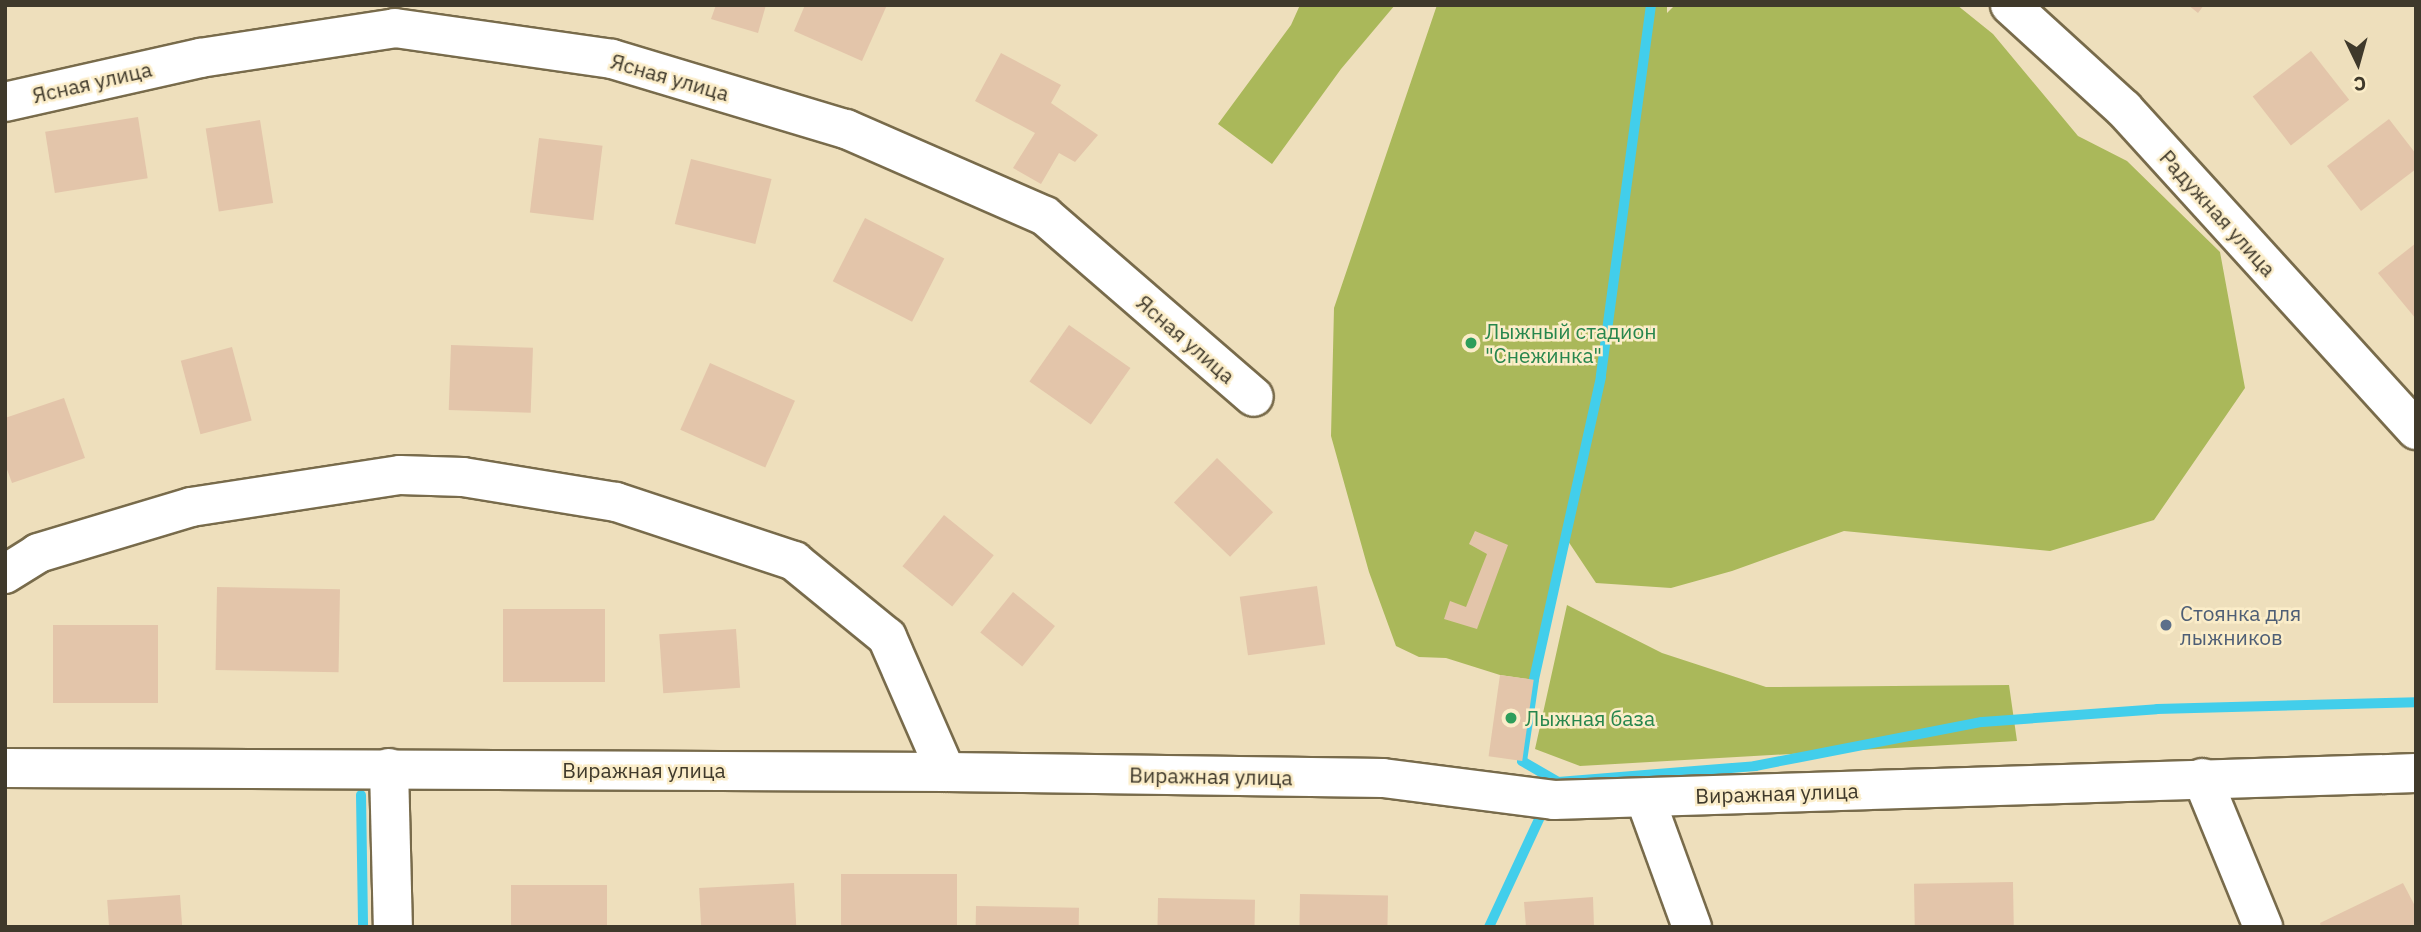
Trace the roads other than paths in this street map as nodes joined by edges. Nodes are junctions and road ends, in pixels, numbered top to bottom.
1 (2010, 5) edge
2 (395, 16) edge
3 (5, 102) edge
4 (1254, 397) dead end
5 (2416, 430) edge
6 (5, 574) edge
7 (5, 768) edge
8 (389, 768) junction
9 (946, 772) junction
10 (2416, 773) edge
11 (2202, 778) junction
12 (1645, 798) junction
13 (393, 927) edge
14 (1692, 927) edge
15 (2263, 927) edge

1 - 5 street, Радужная улица
2 - 3 street, Ясная улица
2 - 4 street, Ясная улица
6 - 9 street
7 - 8 street, Виражная улица
8 - 9 street, Виражная улица
8 - 13 street
9 - 12 street, Виражная улица
10 - 11 street, Виражная улица
11 - 12 street, Виражная улица
11 - 15 street
12 - 14 street

